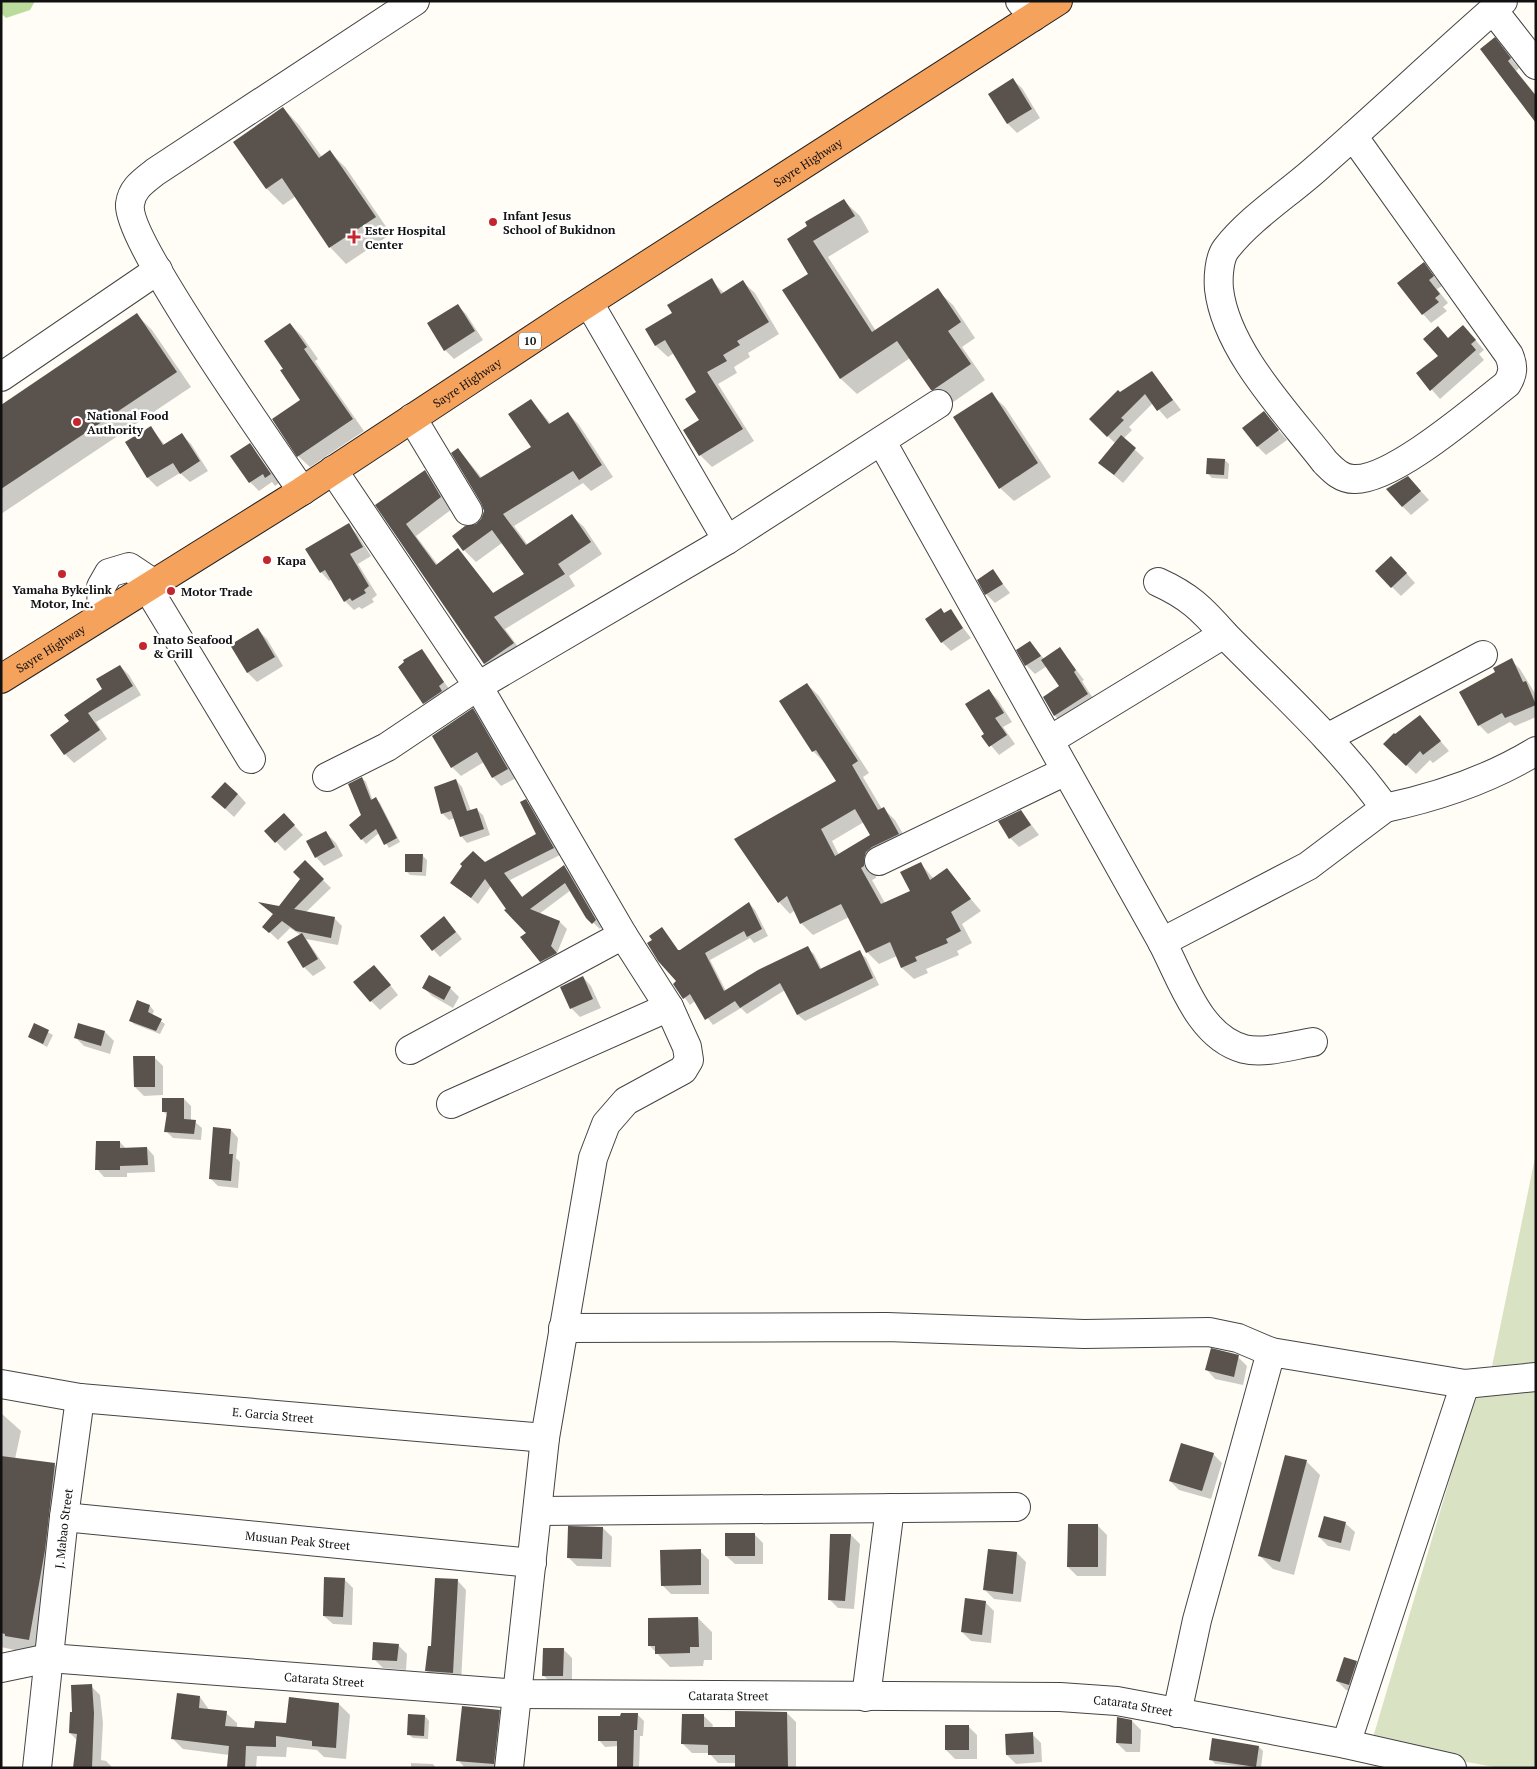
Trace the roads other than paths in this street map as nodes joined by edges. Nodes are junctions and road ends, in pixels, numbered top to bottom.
1 (415, 1) edge
2 (1058, 1) edge
3 (1498, 6) edge
4 (1026, 9) edge
5 (1536, 65) edge
6 (1353, 136) junction
7 (158, 270) junction
8 (588, 303) junction
9 (1, 376) edge
10 (938, 404) dead end
11 (412, 418) junction
12 (882, 442) junction
13 (333, 470) junction
14 (302, 491) junction
15 (468, 511) dead end
16 (727, 540) junction
17 (1158, 582) dead end
18 (150, 585) junction
19 (102, 615) joint
20 (1224, 634) junction
21 (1483, 655) dead end
22 (1, 679) edge
23 (478, 686) junction
24 (1327, 738) junction
25 (1050, 740) junction
26 (1536, 751) edge
27 (251, 759) dead end
28 (1066, 771) junction
29 (327, 777) dead end
30 (1385, 808) junction
31 (879, 861) dead end
32 (623, 936) junction
33 (1162, 942) junction
34 (670, 1007) junction
35 (1313, 1042) dead end
36 (410, 1050) dead end
37 (451, 1104) dead end
38 (564, 1328) junction
39 (1271, 1352) junction
40 (1536, 1377) edge
41 (1, 1384) edge
42 (1465, 1384) junction
43 (80, 1398) junction
44 (545, 1438) junction
45 (1016, 1507) dead end
46 (890, 1508) junction
47 (539, 1511) junction
48 (64, 1516) junction
49 (532, 1563) junction
50 (50, 1658) junction
51 (1, 1668) edge
52 (518, 1694) junction
53 (866, 1697) junction
54 (1177, 1713) junction
55 (1346, 1744) junction
56 (37, 1768) edge
57 (509, 1768) edge
58 (1450, 1768) edge

1 - 7 street
2 - 4 highway, Sayre Highway / 10
3 - 5 street
3 - 6 street
4 - 8 highway, Sayre Highway / 10
6 - 6 street
7 - 9 street
7 - 14 street
8 - 11 highway, Sayre Highway / 10
8 - 16 street
10 - 12 street
11 - 13 highway, Sayre Highway / 10
11 - 15 street
12 - 16 street
12 - 25 street
13 - 14 highway, Sayre Highway / 10
13 - 23 street
14 - 18 highway, Sayre Highway / 10
16 - 23 street
17 - 20 street
18 - 19 street
18 - 27 street
19 - 22 highway, Sayre Highway
20 - 24 street
20 - 25 street
21 - 24 street
23 - 29 street
23 - 32 street
24 - 30 street
25 - 28 street
26 - 30 street
28 - 31 street
28 - 33 street
30 - 33 street
32 - 34 street
32 - 36 street
33 - 35 street
34 - 37 street
34 - 38 street
38 - 39 street
38 - 44 street
39 - 42 street
39 - 54 street
40 - 42 street
41 - 43 street, E. Garcia Street
42 - 55 street
43 - 44 street, E. Garcia Street
43 - 48 street, J. Mabao Street
44 - 47 street
45 - 46 street
46 - 47 street
46 - 53 street
47 - 49 street
48 - 49 street, Musuan Peak Street
48 - 50 street, J. Mabao Street
49 - 52 street
50 - 51 street, Catarata Street
50 - 52 street, Catarata Street
50 - 56 street, J. Mabao Street
52 - 53 street, Catarata Street
52 - 57 street
53 - 54 street, Catarata Street
54 - 55 street, Catarata Street
55 - 58 street, Catarata Street

